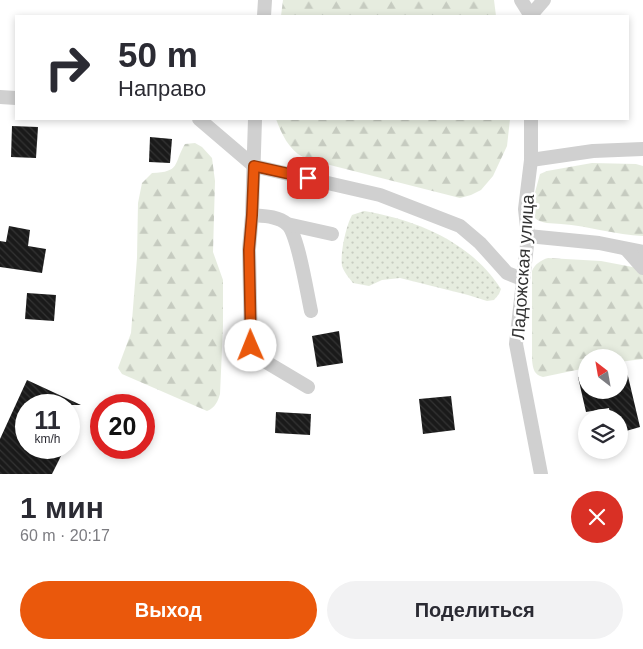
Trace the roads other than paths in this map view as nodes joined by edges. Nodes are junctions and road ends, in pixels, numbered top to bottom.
1 (265, 0) edge
2 (521, 0) edge
3 (544, 0) edge
4 (264, 15) edge
5 (530, 15) edge
6 (532, 15) edge
7 (0, 97) edge
8 (15, 98) edge
9 (200, 120) edge
10 (256, 120) edge
11 (531, 120) edge
12 (643, 149) edge
13 (531, 160) junction
14 (254, 166) junction
15 (252, 215) junction
16 (287, 224) junction
17 (332, 234) dead end
18 (528, 236) junction
19 (626, 249) junction
20 (643, 252) edge
21 (643, 268) edge
22 (522, 279) junction
23 (311, 311) dead end
24 (308, 387) dead end
25 (540, 474) edge

1 - 4 lane
2 - 5 lane
3 - 6 lane
7 - 8 lane
9 - 14 lane
10 - 14 lane
11 - 13 lane, Ладожская улица
12 - 13 lane
13 - 18 lane, Ладожская улица
14 - 15 lane
14 - 22 lane
15 - 16 lane
15 - 24 lane
16 - 17 lane
16 - 23 lane
18 - 19 lane
18 - 22 lane, Ладожская улица
19 - 20 lane
19 - 21 lane
22 - 25 lane, Ладожская улица

